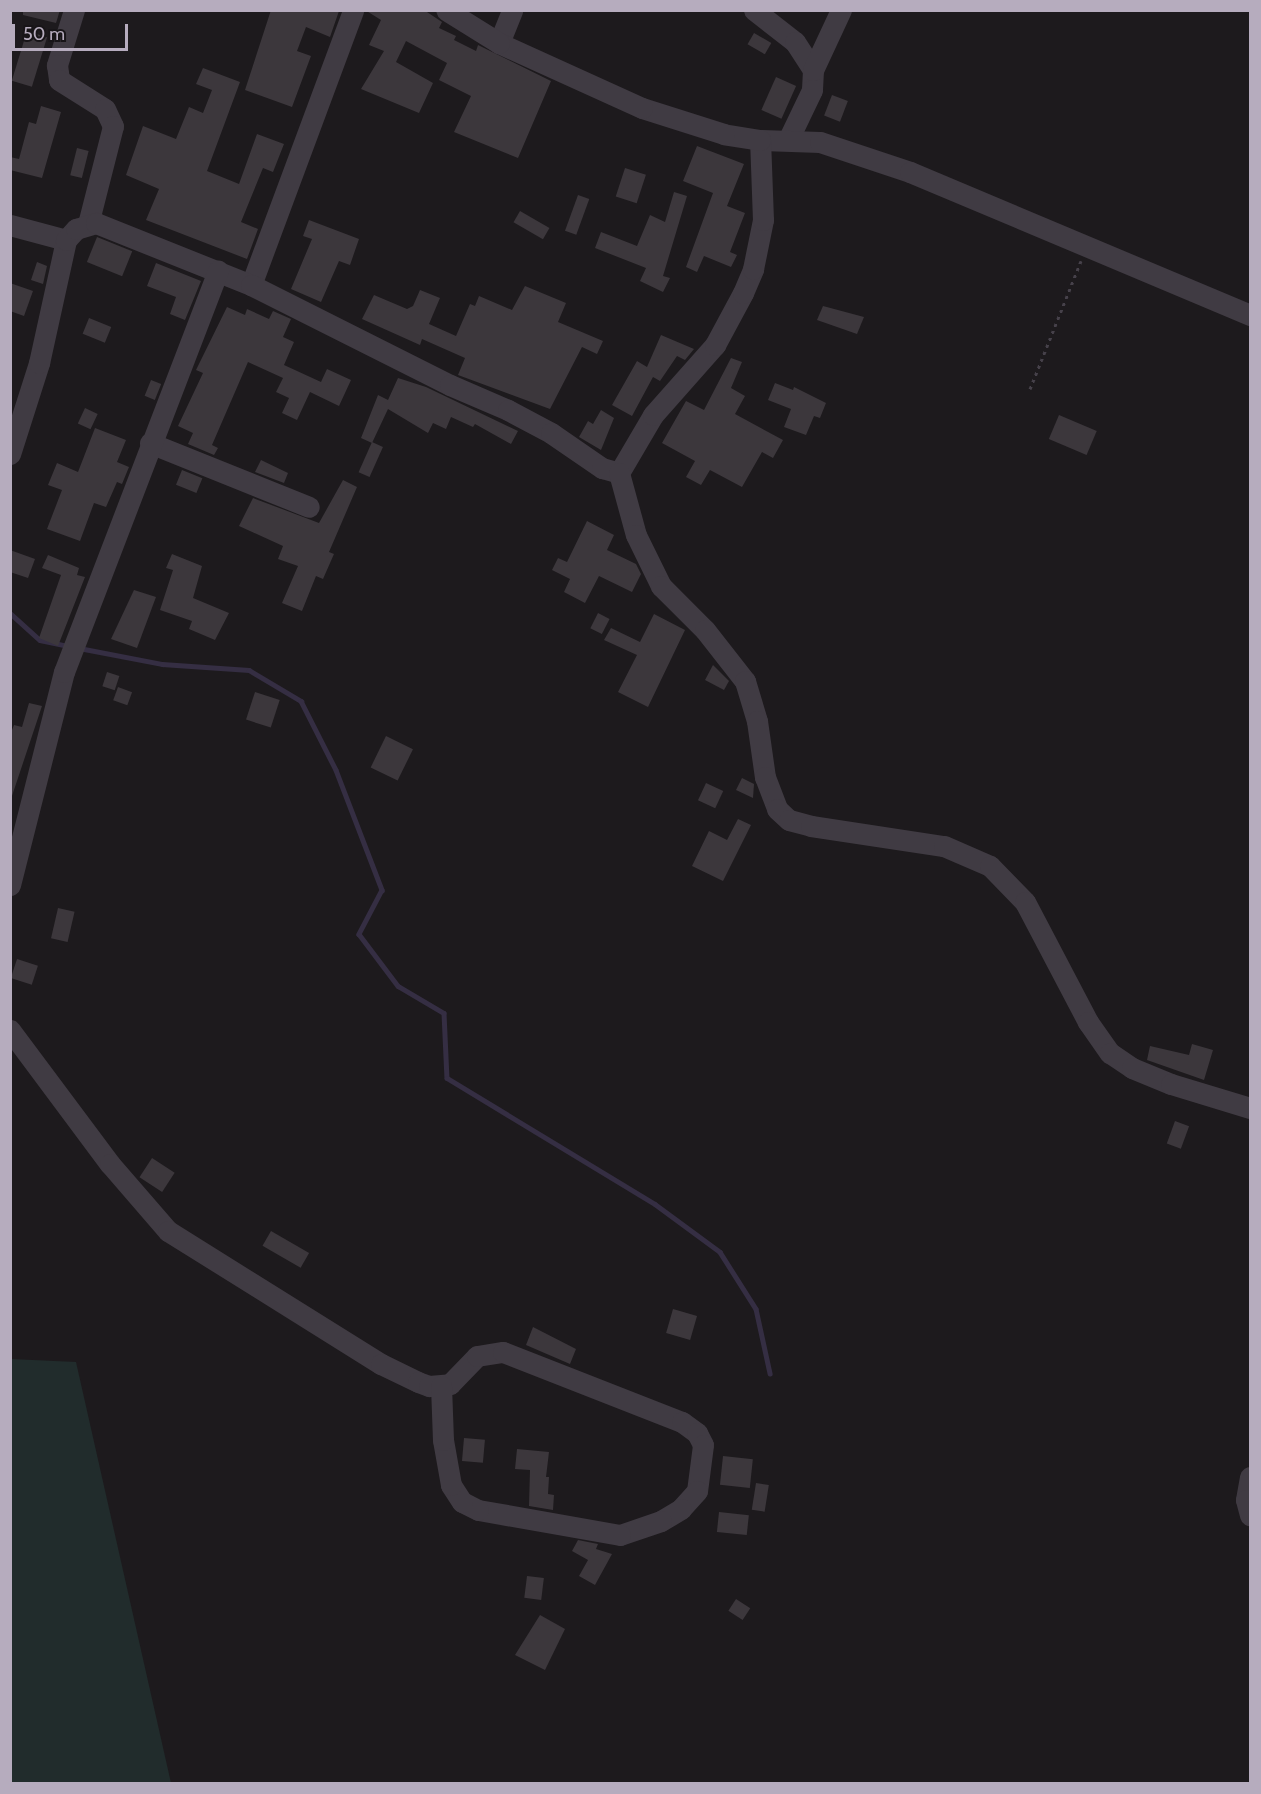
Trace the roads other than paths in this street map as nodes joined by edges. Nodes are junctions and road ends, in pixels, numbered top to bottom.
1 (74, 10) edge
2 (353, 10) edge
3 (446, 10) edge
4 (512, 10) edge
5 (754, 10) edge
6 (841, 10) edge
7 (499, 43) junction
8 (813, 70) junction
9 (789, 138) junction
10 (760, 140) junction
11 (88, 224) junction
12 (10, 225) edge
13 (66, 240) junction
14 (218, 271) junction
15 (251, 285) junction
16 (1251, 315) edge
17 (150, 443) junction
18 (10, 454) edge
19 (619, 473) junction
20 (309, 507) dead end
21 (10, 885) edge
22 (10, 1030) edge
23 (1251, 1108) edge
24 (441, 1386) junction
25 (1251, 1477) edge
26 (1251, 1515) edge

1 - 11 street
2 - 15 street
3 - 7 street
4 - 7 street
5 - 8 street
6 - 8 street
7 - 10 street
8 - 9 street
9 - 10 street
9 - 16 street
10 - 19 street
11 - 13 street
11 - 14 street
12 - 13 street
13 - 18 street
14 - 15 street
14 - 17 street
15 - 19 street
17 - 20 street
17 - 21 street
19 - 23 street
22 - 24 street
24 - 24 street
25 - 26 street

